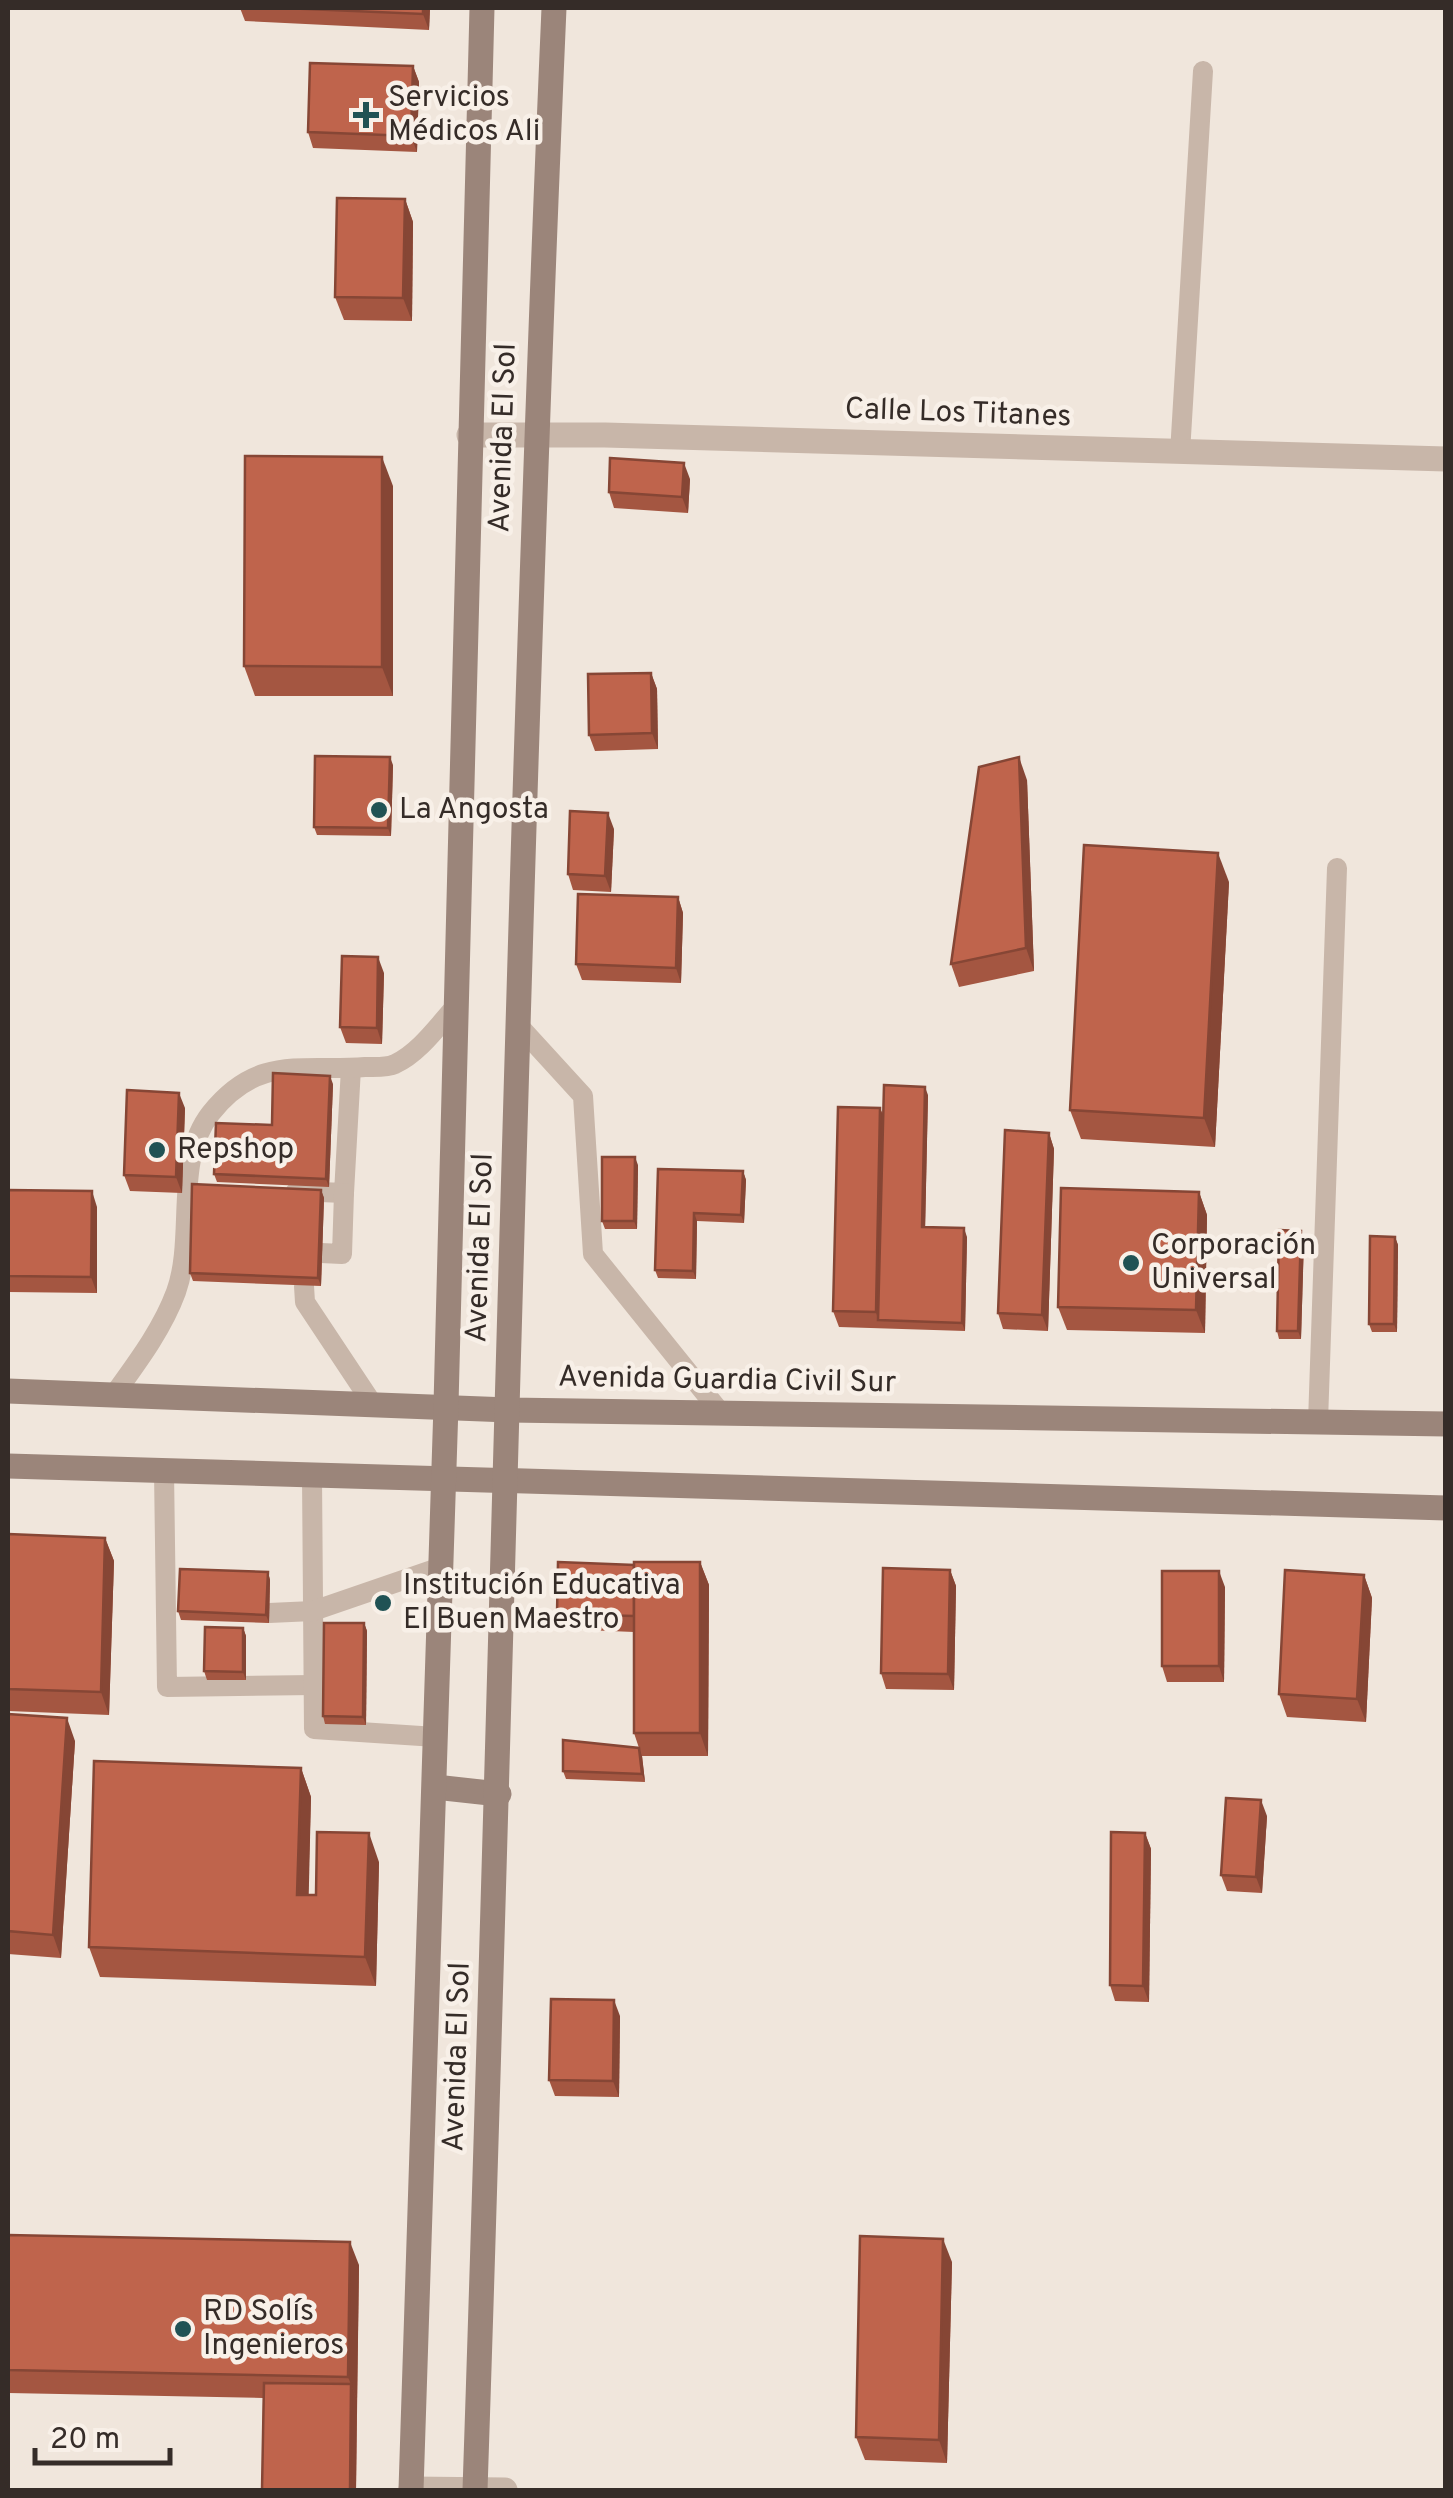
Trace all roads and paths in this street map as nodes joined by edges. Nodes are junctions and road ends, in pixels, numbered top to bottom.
1 (482, 8) edge
2 (554, 8) edge
3 (1203, 71) dead end
4 (469, 435) junction
5 (536, 437) junction
6 (1180, 453) junction
7 (1446, 459) edge
8 (1338, 868) dead end
9 (456, 1006) junction
10 (520, 1026) junction
11 (351, 1068) junction
12 (266, 1189) edge
13 (344, 1193) junction
14 (321, 1253) edge
15 (304, 1286) edge
16 (8, 1391) edge
17 (113, 1396) junction
18 (372, 1403) junction
19 (446, 1405) junction
20 (509, 1410) junction
21 (721, 1414) junction
22 (1318, 1422) junction
23 (1446, 1424) edge
24 (8, 1466) edge
25 (164, 1471) junction
26 (312, 1476) junction
27 (443, 1480) junction
28 (508, 1482) junction
29 (1446, 1508) edge
30 (441, 1566) junction
31 (313, 1612) junction
32 (269, 1613) edge
33 (314, 1685) junction
34 (436, 1737) junction
35 (434, 1787) junction
36 (499, 1794) junction
37 (410, 2490) edge
38 (475, 2490) edge
39 (505, 2490) edge

1 - 4 main road, Avenida El Sol
2 - 5 main road, Avenida El Sol
3 - 6 lane
4 - 5 street, Calle Los Titanes
4 - 9 main road, Avenida El Sol
5 - 6 street, Calle Los Titanes
5 - 10 main road, Avenida El Sol
6 - 7 street, Calle Los Titanes
8 - 22 lane
9 - 11 lane
9 - 19 main road, Avenida El Sol
10 - 20 main road, Avenida El Sol
10 - 21 lane
11 - 13 lane
11 - 17 lane
12 - 13 lane
13 - 14 lane
15 - 18 lane
16 - 17 main road, Avenida Guardia Civil Sur
17 - 18 main road, Avenida Guardia Civil Sur
18 - 19 main road, Avenida Guardia Civil Sur
19 - 20 main road, Avenida Guardia Civil Sur
19 - 27 main road, Avenida El Sol
20 - 21 main road, Avenida Guardia Civil Sur
20 - 28 main road, Avenida El Sol
21 - 22 main road, Avenida Guardia Civil Sur
22 - 23 main road, Avenida Guardia Civil Sur
24 - 25 main road
25 - 26 main road
25 - 33 lane
26 - 27 main road
26 - 31 lane
27 - 28 main road
27 - 30 main road, Avenida El Sol
28 - 29 main road
28 - 36 main road, Avenida El Sol
30 - 31 lane
30 - 34 main road, Avenida El Sol
31 - 32 lane
31 - 33 lane
33 - 34 lane
34 - 35 main road, Avenida El Sol
35 - 36 main road
35 - 37 main road, Avenida El Sol
36 - 38 main road, Avenida El Sol
37 - 38 street
38 - 39 street

